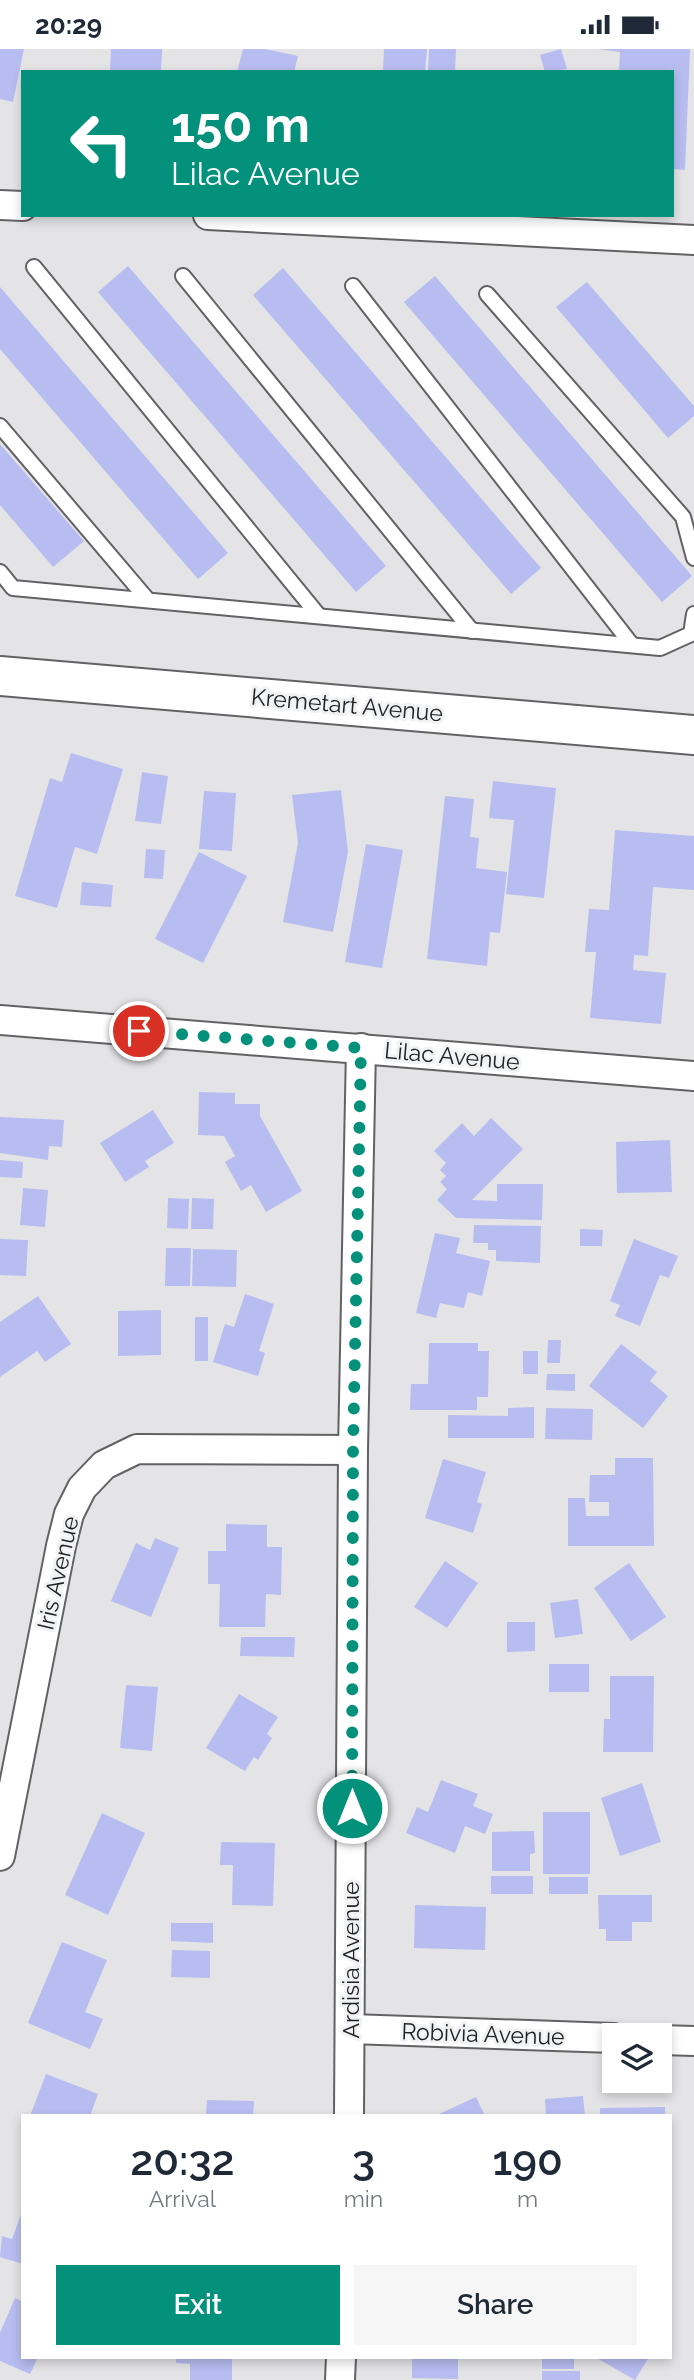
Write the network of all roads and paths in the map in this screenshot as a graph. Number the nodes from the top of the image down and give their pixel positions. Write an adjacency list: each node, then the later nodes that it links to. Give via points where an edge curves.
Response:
1 (0, 205): 2 (street)
2 (21, 206)
3 (247, 217): 4 (street)
4 (694, 240)
5 (34, 267): 14 (lane)
6 (183, 276): 15 (lane)
7 (353, 286): 16 (lane)
8 (487, 294): 10 (lane, via 683,517)
9 (0, 426): 12 (lane)
10 (694, 558)
11 (0, 572): 12 (lane, via 13,588)
12 (147, 599): 14 (lane)
13 (694, 614): 16 (lane, via 691,634 660,648)
14 (319, 616): 15 (lane)
15 (472, 631): 16 (lane)
16 (632, 645)
17 (0, 676): 18 (street, Kremetart Avenue)
18 (694, 735)
19 (0, 1020): 20 (street, Lilac Avenue)
20 (361, 1048): 21 (street, Lilac Avenue); 22 (street, Ardisia Avenue)
21 (694, 1076)
22 (353, 1450): 23 (street, Iris Avenue, via 137,1449 104,1465 82,1488 61,1546); 24 (street, Ardisia Avenue)
23 (0, 1856)
24 (351, 2029): 25 (street, Robivia Avenue); 28 (street, Ardisia Avenue)
25 (602, 2038)
26 (672, 2040): 27 (street)
27 (694, 2041)
28 (349, 2114)
29 (341, 2359): 30 (street)
30 (340, 2380)

